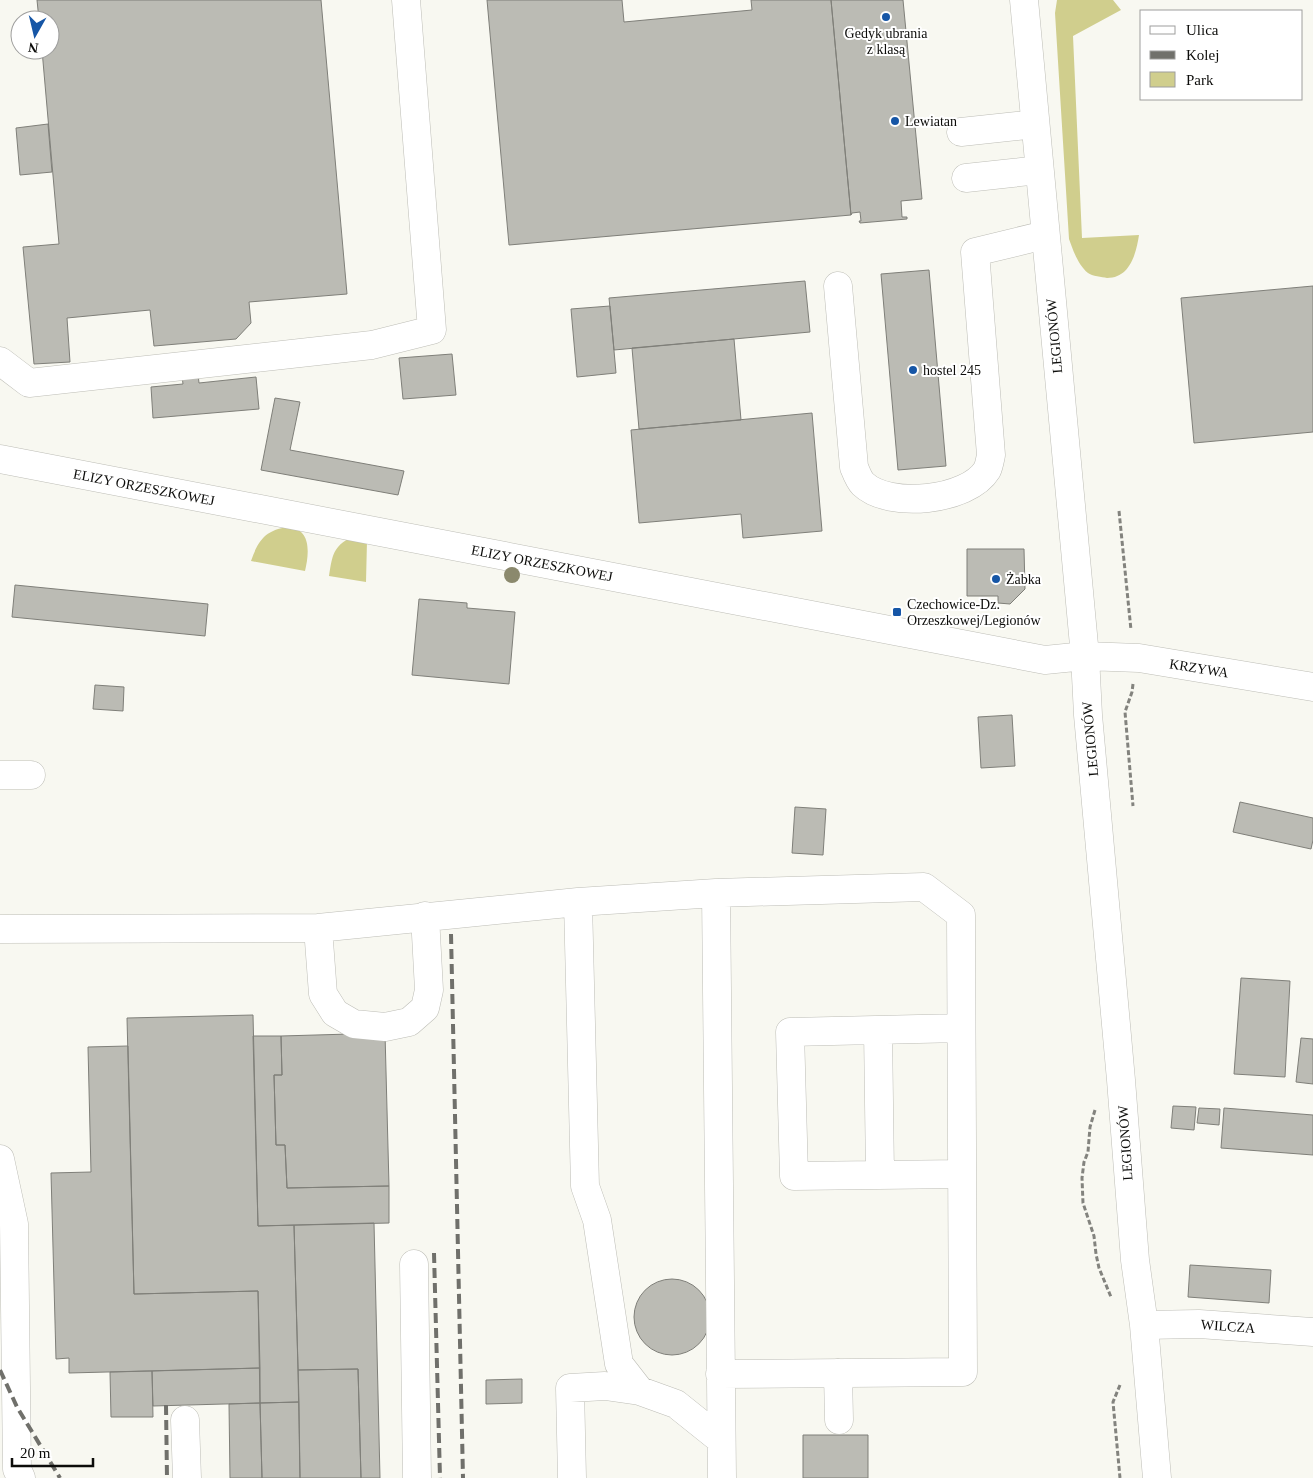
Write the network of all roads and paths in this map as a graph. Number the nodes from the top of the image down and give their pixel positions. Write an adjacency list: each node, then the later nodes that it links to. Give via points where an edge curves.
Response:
1 (406, 0): 9 (street, via 432,330 372,345 29,383)
2 (1024, 0): 3 (street, LEGIONÓW)
3 (1035, 124): 4 (street); 5 (street, LEGIONÓW)
4 (961, 132)
5 (1039, 170): 6 (street); 7 (street, LEGIONÓW)
6 (966, 178)
7 (1045, 236): 8 (street, via 975,252 991,455 988,469 977,481 939,496 896,498 862,484 854,467); 12 (street, LEGIONÓW)
8 (838, 286)
9 (0, 361)
10 (0, 459): 12 (street, ELIZY ORZESZKOWEJ, via 1045,660)
11 (1119, 511): 13 (path)
12 (1085, 656): 13 (street, KRZYWA); 29 (street, LEGIONÓW, via 1133,1240)
13 (1132, 658): 14 (street, KRZYWA); 17 (path, via 1132,692 1125,712)
14 (1313, 687)
15 (0, 775): 16 (street)
16 (31, 775)
17 (1133, 806)
18 (716, 893): 19 (street); 23 (street, via 924,887 961,915); 32 (street)
19 (578, 902): 20 (street); 33 (street, via 585,1186 597,1220 619,1364)
20 (425, 916): 21 (street); 21 (street, via 429,990 425,1008 409,1022 385,1027 354,1024 335,1012 323,994)
21 (318, 928): 22 (street)
22 (0, 929)
23 (961, 1028): 24 (street); 26 (street)
24 (878, 1030): 27 (street); 27 (street, via 790,1032 794,1176)
25 (0, 1159): 38 (street, via 14,1224 18,1469)
26 (962, 1174): 27 (street); 31 (street, via 963,1372)
27 (880, 1175)
28 (414, 1264): 40 (street)
29 (1144, 1325): 30 (street, WILCZA, via 1199,1324); 44 (street, LEGIONÓW)
30 (1313, 1332)
31 (838, 1373): 32 (street); 35 (street)
32 (720, 1374): 37 (street)
33 (640, 1391): 37 (street, via 676,1404); 41 (street, via 605,1386 570,1388)
34 (186, 1420): 39 (street)
35 (838, 1420)
36 (1117, 1433): 43 (path)
37 (721, 1440): 42 (street)
38 (21, 1478)
39 (187, 1478)
40 (417, 1478)
41 (572, 1478)
42 (722, 1478)
43 (1120, 1478)
44 (1157, 1478)

